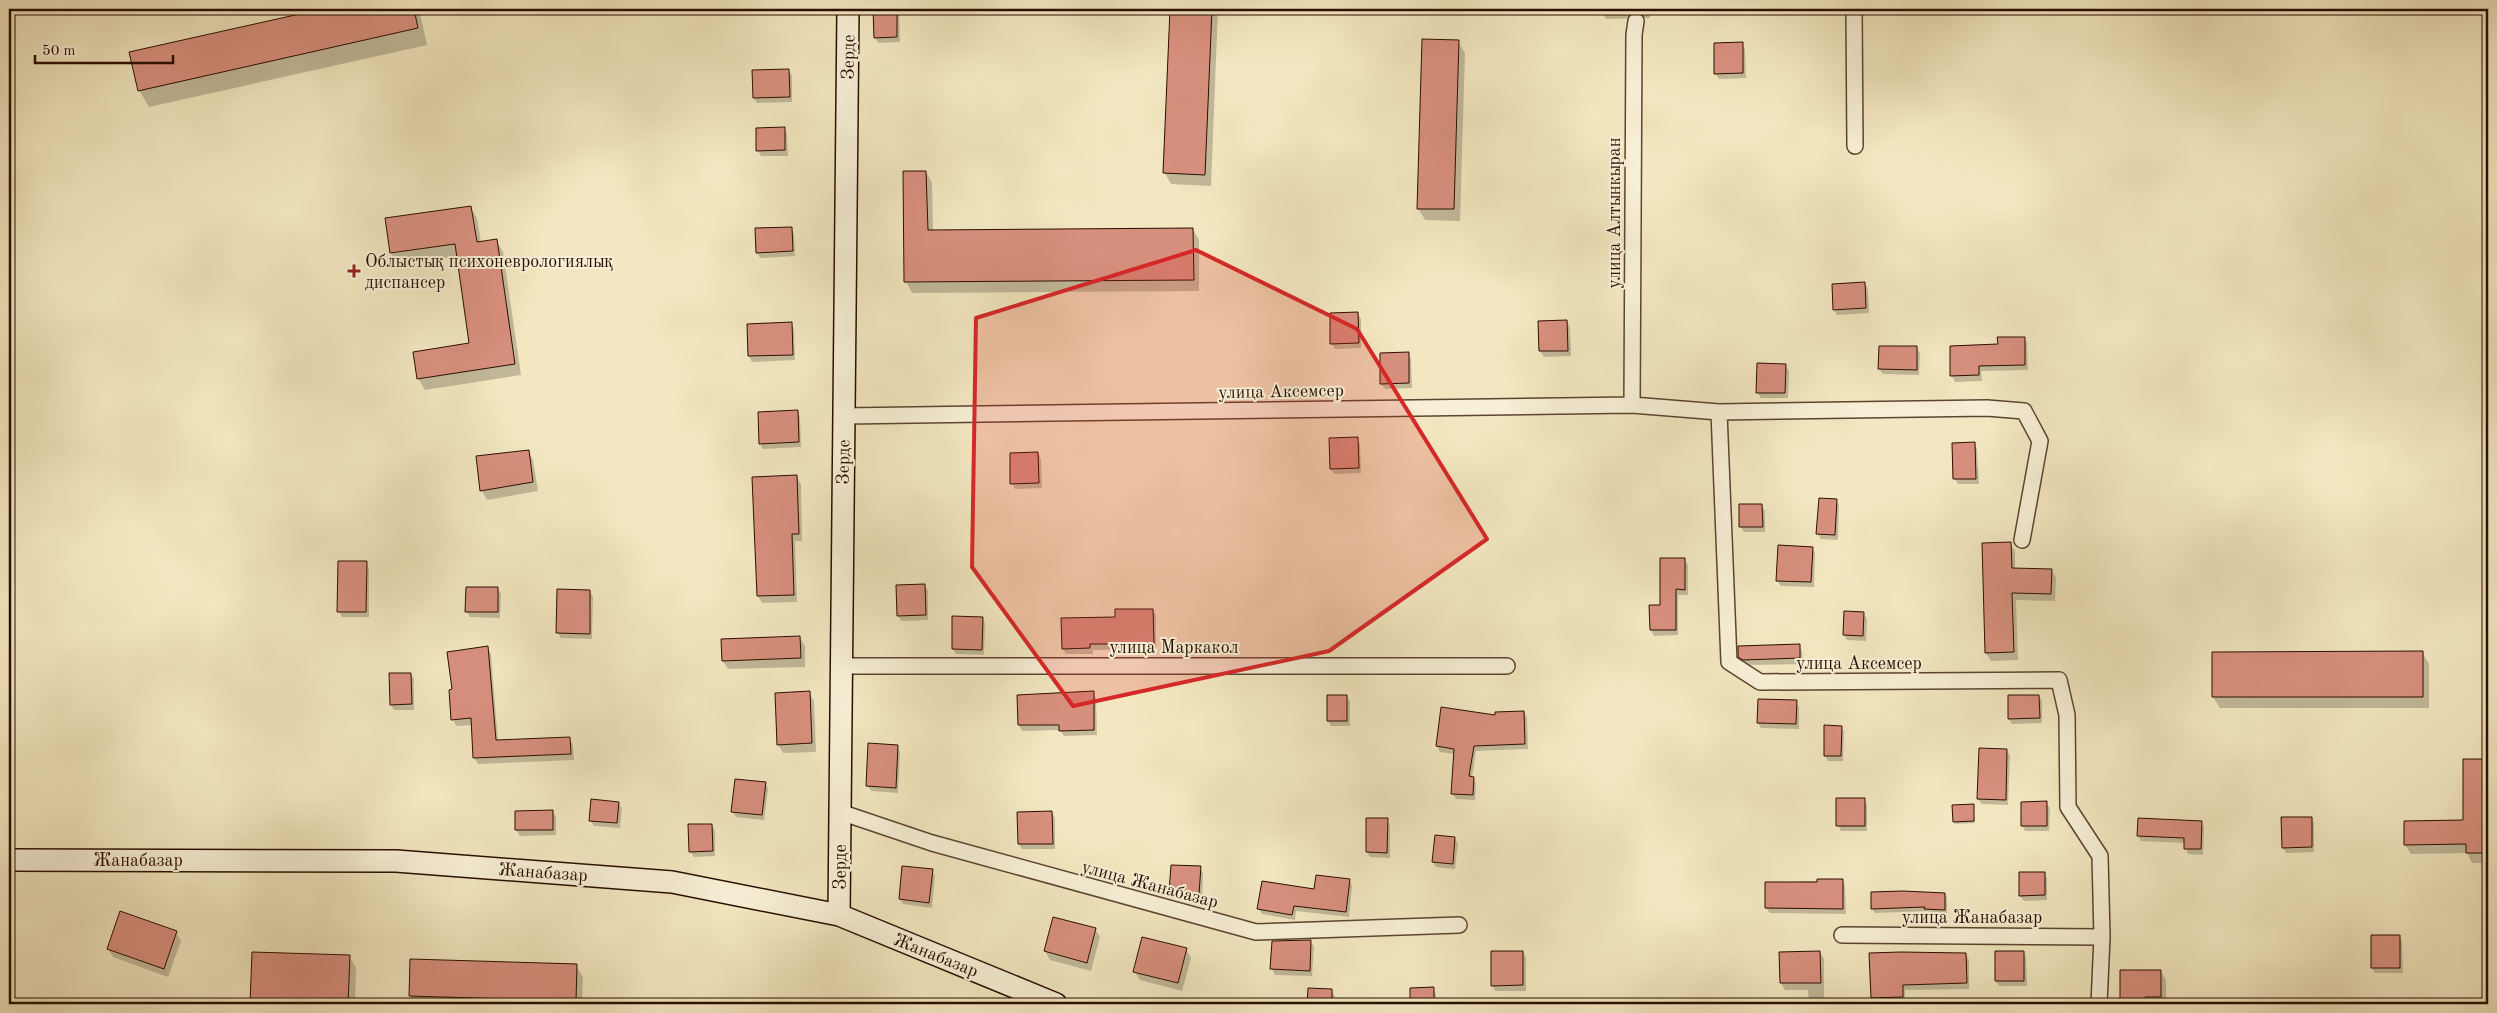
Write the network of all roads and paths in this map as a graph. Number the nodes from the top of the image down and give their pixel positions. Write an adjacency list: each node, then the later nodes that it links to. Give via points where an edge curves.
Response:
1 (848, 9): 7 (street, Зерде)
2 (1854, 9): 4 (street)
3 (1636, 21): 5 (street, улица Алтынкыран)
4 (1855, 146)
5 (1632, 406): 6 (street, улица Аксемсер); 7 (street, улица Аксемсер)
6 (1719, 412): 8 (street, улица Аксемсер, via 1987,408 2024,411 2040,441); 16 (street, улица Аксемсер, via 1729,662 1760,682 2059,680 2067,715 2068,807 2100,856)
7 (844, 416): 9 (street, Зерде)
8 (2022, 540)
9 (842, 666): 10 (street, улица Маркакол); 11 (street, Зерде)
10 (1506, 666)
11 (840, 812): 13 (street, Зерде); 14 (street, улица Жанабазар, via 932,843 1256,932)
12 (9, 860): 13 (street, Жанабазар, via 396,861 672,882)
13 (839, 915): 17 (street, Жанабазар)
14 (1459, 925)
15 (1842, 935): 16 (street, улица Жанабазар)
16 (2102, 937): 18 (street)
17 (1056, 1004)
18 (2099, 1004)

